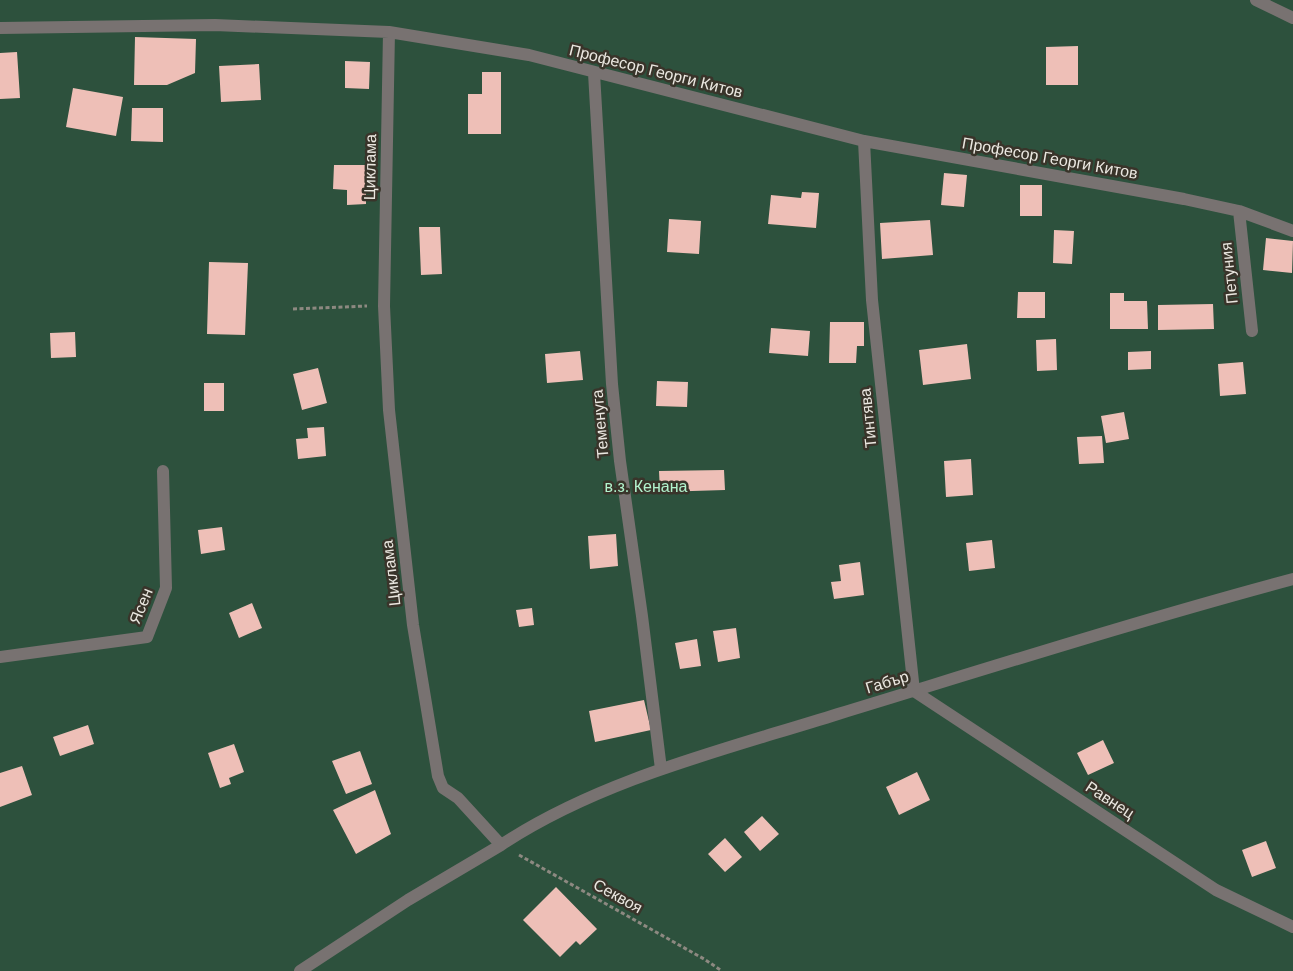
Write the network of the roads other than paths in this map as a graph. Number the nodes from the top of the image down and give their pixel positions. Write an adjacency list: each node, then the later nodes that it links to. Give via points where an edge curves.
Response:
1 (1256, 0): 2 (street)
2 (1293, 18)
3 (0, 28): 4 (street, Професор Георги Китов, via 215,25)
4 (389, 32): 5 (street, Професор Георги Китов, via 529,55); 15 (street, Циклама, via 384,306 389,410 414,625 438,776 443,788 458,798)
5 (594, 72): 6 (street, Професор Георги Китов); 14 (street, Теменуга, via 612,384)
6 (864, 141): 7 (street, Професор Георги Китов); 13 (street, Тинтява, via 872,300)
7 (1239, 211): 8 (street, Професор Георги Китов); 9 (street, Петуния)
8 (1293, 231)
9 (1252, 331)
10 (163, 471): 12 (street, Ясен, via 166,588 146,637)
11 (1293, 579): 13 (street, Габър)
12 (0, 657)
13 (914, 691): 14 (street, Габър); 16 (street, Равнец, via 1216,890)
14 (660, 769): 15 (street, Габър, via 526,828)
15 (502, 845): 17 (street, via 408,900)
16 (1293, 927)
17 (300, 971)

